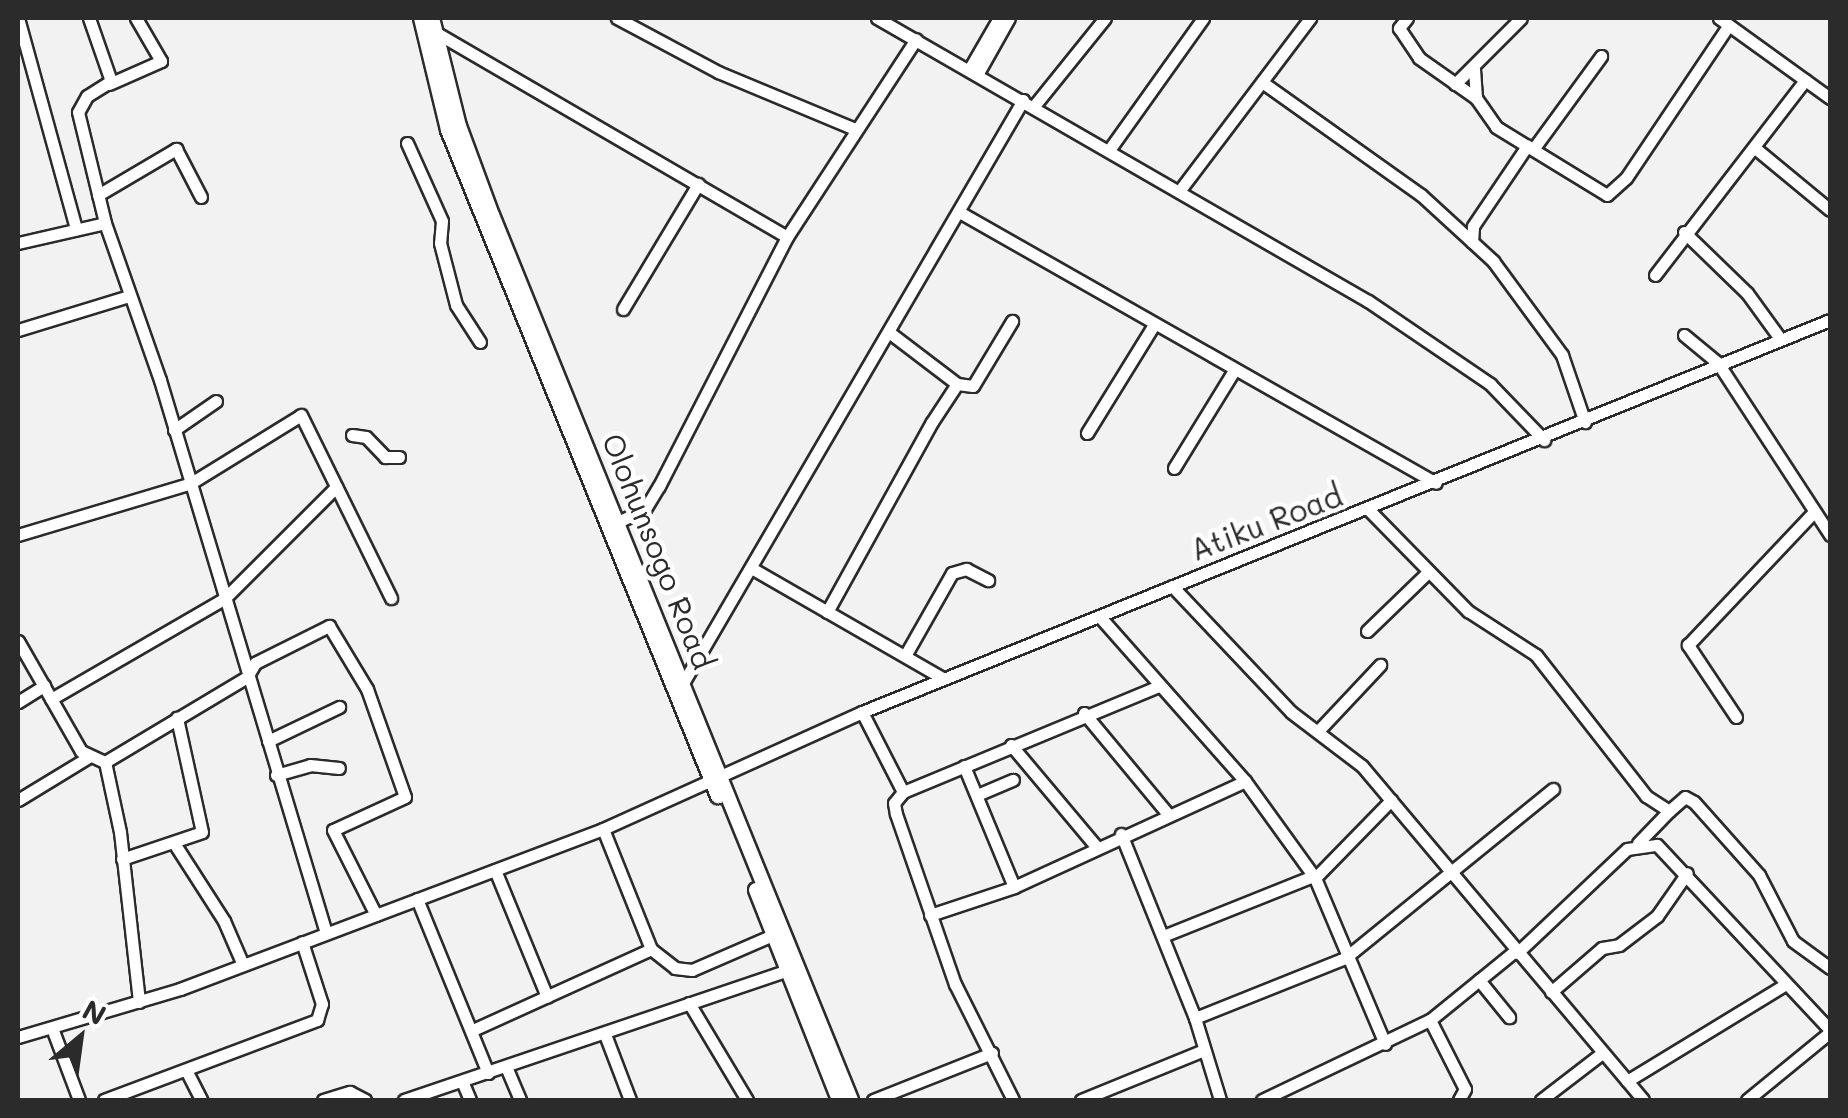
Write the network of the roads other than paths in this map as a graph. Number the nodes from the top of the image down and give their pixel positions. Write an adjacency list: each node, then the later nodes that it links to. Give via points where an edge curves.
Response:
1 (18, 18): 42 (street)
2 (88, 18): 22 (street)
3 (136, 18): 22 (street, via 162,61)
4 (421, 18): 38 (main road, Olohunsogo Road, via 448,130)
5 (617, 18): 27 (street, via 718,72)
6 (877, 18): 16 (street)
7 (999, 18): 19 (street)
8 (1010, 18): 19 (street)
9 (1105, 18): 26 (street)
10 (1203, 18): 31 (street)
11 (1310, 18): 21 (street)
12 (1407, 18): 23 (street, via 1399,28 1419,58)
13 (1521, 18): 18 (street)
14 (1724, 21): 20 (street); 29 (street, via 1614,193 1591,190)
15 (434, 25): 32 (street); 38 (main road, Olohunsogo Road)
16 (916, 39): 19 (street); 27 (street)
17 (1601, 56): 29 (street)
18 (1474, 69): 23 (street); 24 (street)
19 (974, 71): 26 (street)
20 (1805, 80): 25 (street); 30 (street)
21 (1262, 82): 33 (street); 41 (street, via 1420,195)
22 (109, 84): 34 (street, via 87,96 78,112)
23 (1455, 84): 24 (street)
24 (1476, 98): 29 (street, via 1496,127)
25 (1830, 98)
26 (1028, 103): 31 (street); 37 (street)
27 (855, 129): 44 (street)
28 (407, 143): 57 (street, via 442,221 440,242 456,304)
29 (1530, 147): 40 (street)
30 (1756, 148): 36 (street); 43 (street)
31 (1109, 150): 33 (street)
32 (698, 184): 44 (street); 49 (street)
33 (1180, 190): 66 (street, via 1445,352 1490,384)
34 (98, 195): 35 (street, via 176,149); 39 (street)
35 (201, 197)
36 (1830, 210)
37 (961, 213): 52 (street); 54 (street)
38 (488, 216): 74 (main road, Olohunsogo Road); 109 (main road, Olohunsogo Road)
39 (105, 223): 42 (street); 48 (street)
40 (1472, 226): 41 (street); 45 (street)
41 (1455, 228): 45 (street)
42 (76, 229): 46 (street)
43 (1684, 232): 47 (street); 56 (street, via 1747,292)
44 (788, 238): 74 (street, via 659,486 645,509)
45 (1472, 242): 62 (street, via 1543,324 1562,355)
46 (18, 243)
47 (1656, 275)
48 (129, 296): 53 (street); 63 (street)
49 (623, 309)
50 (1830, 320): 56 (street, Atiku Road)
51 (1012, 321): 60 (street, via 972,386)
52 (1152, 326): 59 (street); 64 (street)
53 (18, 330)
54 (890, 332): 60 (street); 77 (street)
55 (1684, 335): 58 (street)
56 (1780, 337): 58 (street, Atiku Road)
57 (480, 342)
58 (1718, 363): 62 (street, Atiku Road); 73 (street)
59 (1233, 372): 68 (street); 70 (street)
60 (957, 384): 83 (street)
61 (216, 401): 63 (street)
62 (1585, 422): 66 (street, Atiku Road)
63 (174, 430): 69 (street)
64 (1087, 433)
65 (352, 435): 67 (street, via 366,437 385,457)
66 (1544, 440): 70 (street, Atiku Road)
67 (399, 457)
68 (1174, 468)
69 (192, 482): 71 (street, via 302,415); 75 (street); 81 (street)
70 (1436, 483): 72 (street, Atiku Road)
71 (336, 487): 81 (street); 82 (street)
72 (1368, 509): 78 (street); 80 (street, Atiku Road)
73 (1812, 514): 76 (street); 99 (street, via 1688,645)
74 (618, 522): 91 (main road, Olohunsogo Road)
75 (18, 535)
76 (1830, 536)
77 (753, 569): 83 (street); 91 (street)
78 (1426, 574): 85 (street); 117 (street, via 1536,655 1635,784)
79 (988, 580): 87 (street, via 966,569 952,574)
80 (1172, 586): 84 (street, Atiku Road); 101 (street, via 1291,712)
81 (226, 598): 89 (street); 94 (street)
82 (391, 598)
83 (828, 612): 87 (street)
84 (1100, 617): 90 (street, Atiku Road); 93 (street)
85 (1367, 632)
86 (18, 641): 92 (street)
87 (906, 654): 90 (street)
88 (1380, 666): 101 (street)
89 (247, 677): 100 (street); 102 (street); 131 (street, via 255,664 326,624 362,679 406,797 333,830)
90 (944, 680): 97 (street, Atiku Road)
91 (682, 683): 109 (main road, Olohunsogo Road)
92 (44, 686): 94 (street); 95 (street)
93 (1157, 688): 98 (street); 111 (street)
94 (52, 700): 104 (street)
95 (18, 702)
96 (339, 707): 102 (street)
97 (862, 712): 109 (street, Atiku Road); 113 (street)
98 (1084, 713): 103 (street); 118 (street)
99 (1736, 717)
100 (177, 718): 105 (street); 121 (street, via 202,829)
101 (1318, 730): 116 (street, via 1348,751)
102 (268, 741): 108 (street)
103 (1010, 746): 106 (street); 123 (street)
104 (87, 758): 105 (street); 115 (street)
105 (104, 762): 124 (street)
106 (964, 766): 113 (street); 114 (street)
107 (339, 768): 108 (street, via 310,765)
108 (276, 775): 133 (street)
109 (715, 775): 119 (street, Atiku Road); 134 (main road, Olohunsogo Road); 176 (main road, Olohunsogo Road)
110 (1013, 780): 114 (street)
111 (1245, 781): 118 (street); 128 (street)
112 (1553, 789): 126 (street)
113 (903, 792): 132 (street, via 894,803 896,814)
114 (977, 795): 129 (street)
115 (18, 800)
116 (1390, 800): 126 (street); 128 (street)
117 (1669, 811): 122 (street); 141 (street, via 1690,797 1759,874 1792,941)
118 (1168, 814): 120 (street)
119 (604, 829): 125 (street, Atiku Road); 137 (street)
120 (1121, 834): 123 (street); 135 (street)
121 (174, 843): 124 (street); 140 (street, via 224,921)
122 (1638, 843): 127 (street, via 1666,850); 138 (street)
123 (1096, 845): 129 (street)
124 (122, 859): 147 (street)
125 (495, 870): 130 (street, Atiku Road); 146 (street)
126 (1451, 872): 138 (street); 139 (street)
127 (1687, 873): 144 (street); 145 (street, via 1656,916 1619,945 1602,948)
128 (1314, 877): 135 (street); 139 (street)
129 (1014, 887): 132 (street)
130 (417, 899): 131 (street, Atiku Road); 153 (street)
131 (376, 914): 133 (street, Atiku Road)
132 (930, 916): 159 (street, via 955,984)
133 (326, 933): 136 (street, Atiku Road)
134 (773, 934): 137 (street, via 692,970 676,968); 142 (main road, Olohunsogo Road)
135 (1163, 936): 150 (street)
136 (302, 942): 140 (street, Atiku Road); 162 (street, via 322,1004 318,1020)
137 (651, 949): 146 (street)
138 (1516, 952): 143 (street); 145 (street)
139 (1345, 958): 150 (street); 157 (street)
140 (242, 965): 147 (street, Atiku Road)
141 (1830, 968)
142 (787, 970): 148 (street); 176 (main road, Olohunsogo Road)
143 (1479, 980): 149 (street); 151 (street)
144 (1786, 984): 154 (street); 165 (street)
145 (1551, 992): 160 (street)
146 (547, 996): 153 (street)
147 (139, 1002): 152 (street, Atiku Road)
148 (690, 1003): 155 (street); 175 (street)
149 (1510, 1017)
150 (1195, 1018): 158 (street)
151 (1430, 1020): 157 (street); 182 (street, via 1465,1089)
152 (52, 1028): 156 (street, Atiku Road); 166 (street)
153 (474, 1029): 163 (street)
154 (1830, 1031): 185 (street)
155 (606, 1036): 161 (street); 174 (street)
156 (18, 1037)
157 (1385, 1044): 181 (street)
158 (1204, 1050): 179 (street); 180 (street)
159 (992, 1052): 177 (street); 178 (street)
160 (1602, 1053): 165 (street); 183 (street)
161 (507, 1069): 163 (street); 173 (street)
162 (186, 1070): 167 (street); 168 (street)
163 (488, 1074): 164 (street)
164 (462, 1081): 171 (street); 172 (street)
165 (1628, 1082): 184 (street)
166 (75, 1099)
167 (104, 1100)
168 (201, 1100)
169 (323, 1100): 170 (street, via 350,1092)
170 (365, 1100)
171 (404, 1100)
172 (470, 1100)
173 (520, 1100)
174 (630, 1100)
175 (747, 1100)
176 (841, 1100)
177 (873, 1100)
178 (1013, 1100)
179 (1081, 1100)
180 (1220, 1100)
181 (1262, 1100)
182 (1459, 1100)
183 (1543, 1100)
184 (1643, 1100)
185 (1747, 1100)

